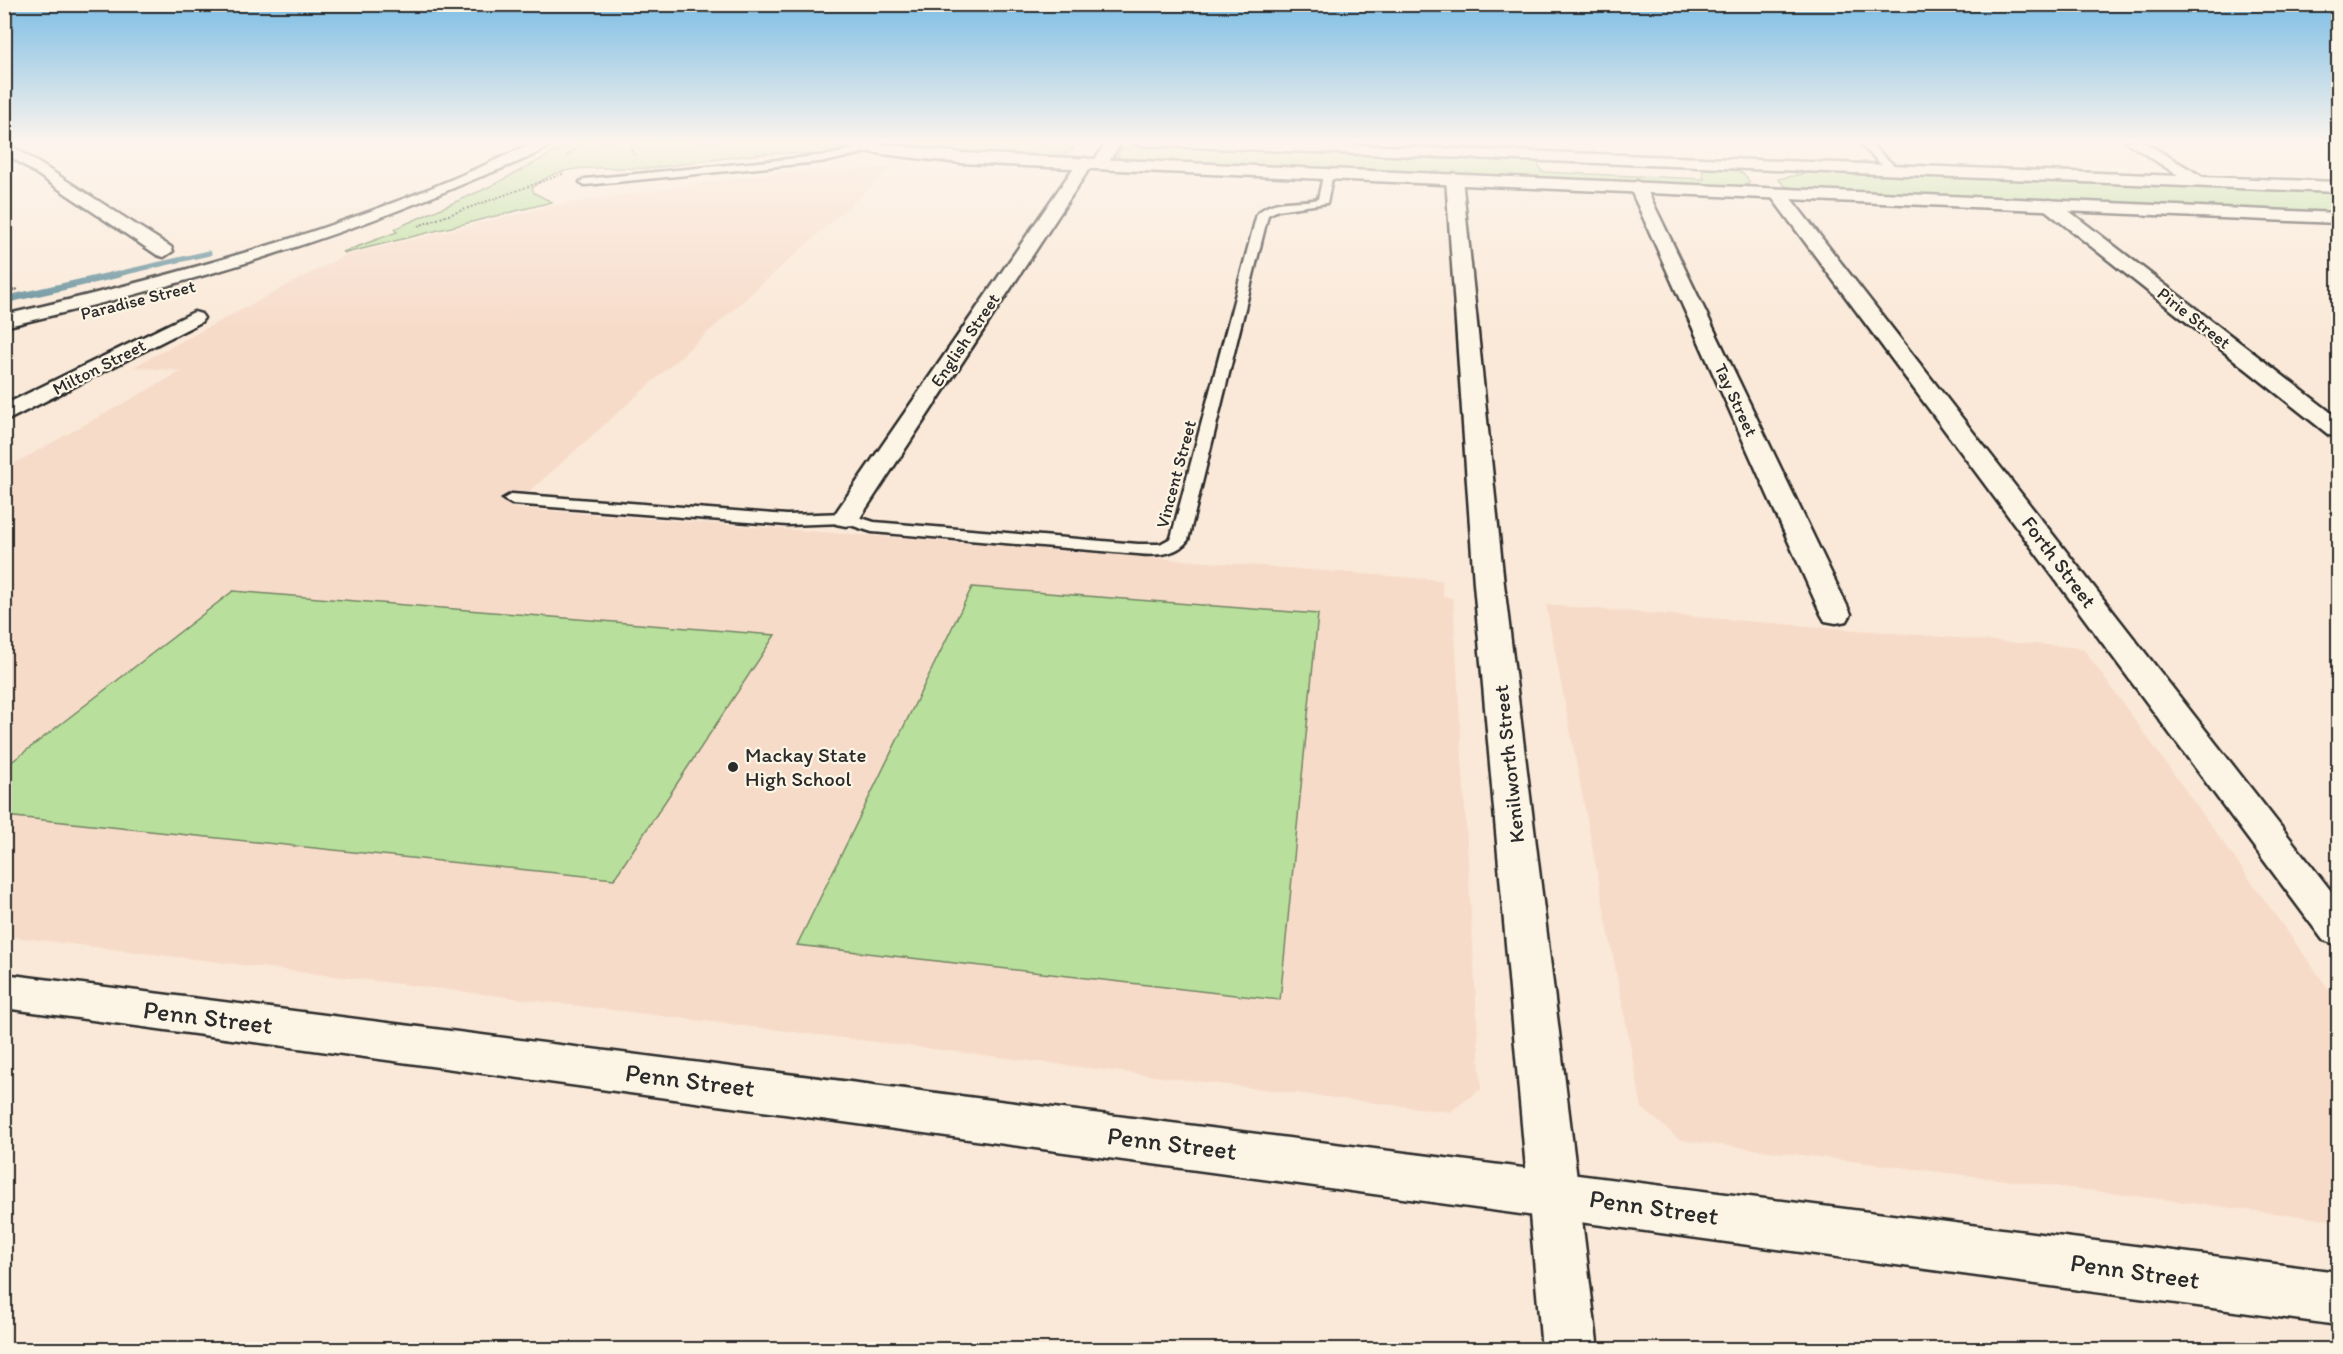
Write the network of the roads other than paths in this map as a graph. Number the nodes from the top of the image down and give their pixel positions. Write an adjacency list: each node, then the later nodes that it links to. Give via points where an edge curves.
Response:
1 (93, 204): 12 (street)
2 (404, 204): 14 (street, Paradise Street, via 248,258)
3 (438, 204): 15 (street, Paradise Street, via 271,264 155,297)
4 (1056, 204): 19 (street, English Street)
5 (1312, 204): 19 (lane, Vincent Street, via 1273,208 1263,214 1179,540 1171,547 1138,549 872,527)
6 (1456, 204): 23 (street, Kenilworth Street, via 1489,585)
7 (1645, 204): 20 (street, Tay Street)
8 (1786, 204): 21 (street, Forth Street)
9 (2030, 204): 10 (street)
10 (2050, 205): 11 (street); 17 (street, Pirie Street)
11 (2337, 218)
12 (164, 251)
13 (194, 318): 16 (street, Milton Street)
14 (4, 321)
15 (4, 332)
16 (4, 415)
17 (2338, 430)
18 (512, 499): 19 (lane, via 787,520)
19 (846, 518)
20 (1836, 614)
21 (2338, 929)
22 (4, 991): 23 (street, Penn Street)
23 (1555, 1193): 24 (street, Penn Street); 25 (street, Kenilworth Street)
24 (2338, 1299)
25 (1570, 1350)

